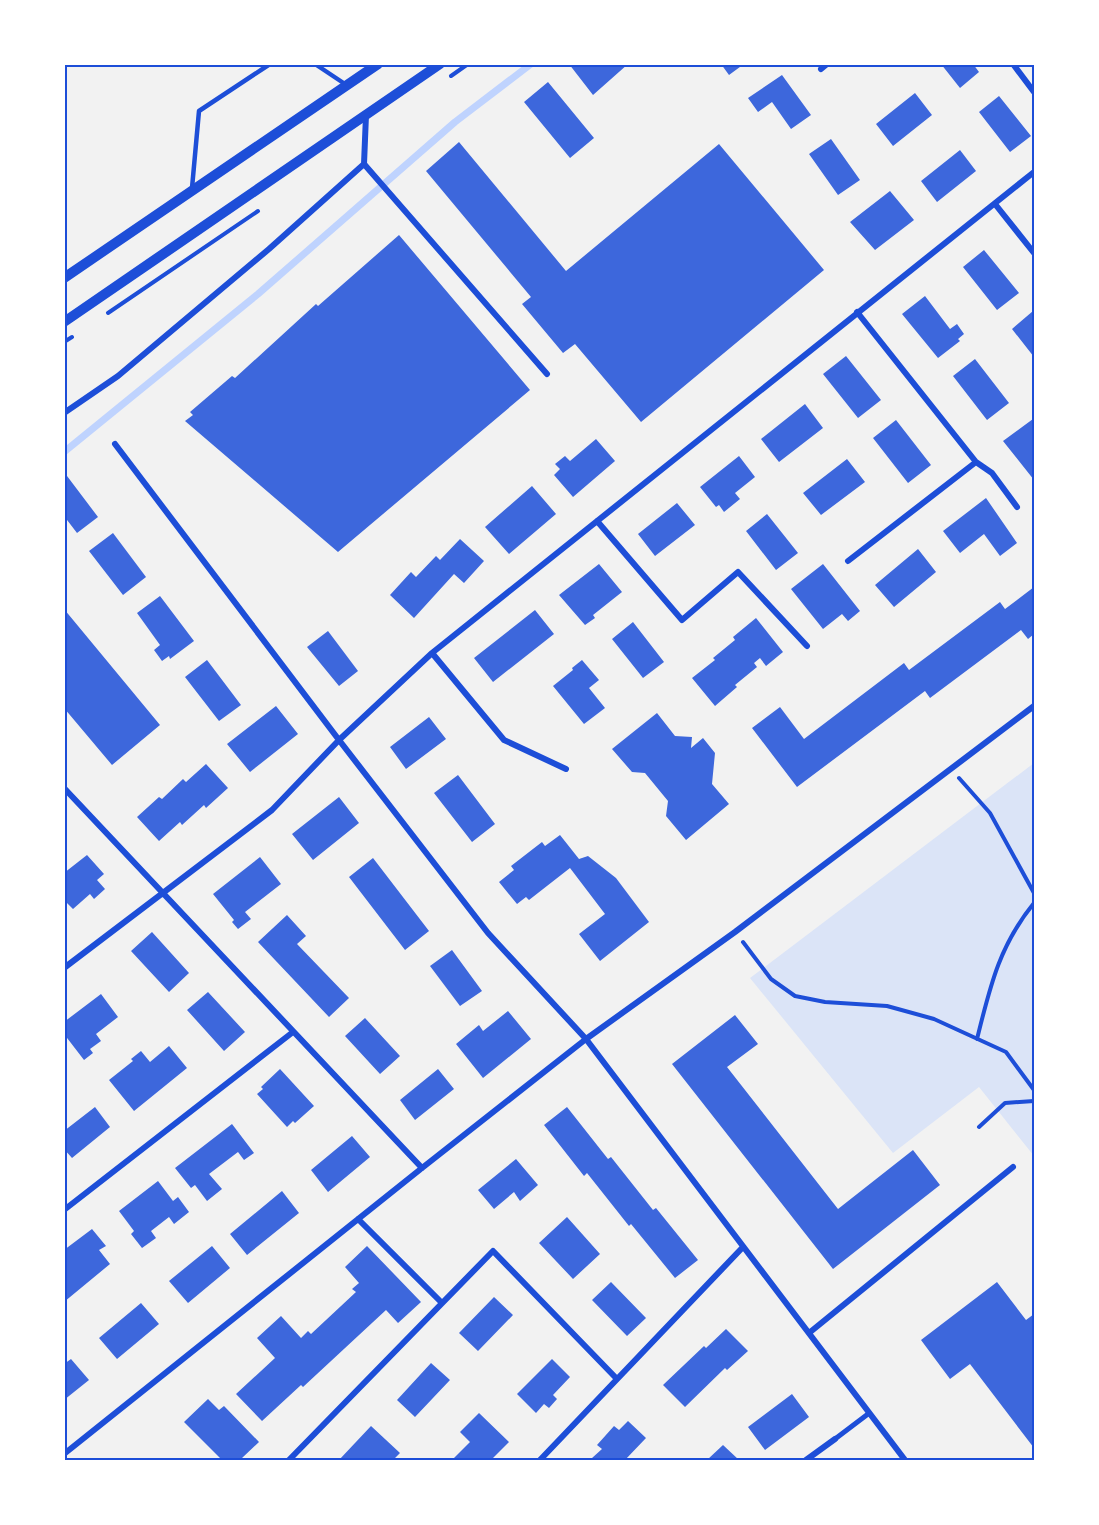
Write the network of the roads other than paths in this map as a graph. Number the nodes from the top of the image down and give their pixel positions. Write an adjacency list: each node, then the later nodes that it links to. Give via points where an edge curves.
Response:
1 (270, 64): 13 (lane, via 199,111)
2 (315, 64): 8 (lane)
3 (378, 64): 8 (street)
4 (440, 64): 10 (street)
5 (827, 64): 7 (street)
6 (1013, 64): 9 (street)
7 (820, 69)
8 (348, 85): 13 (street)
9 (1035, 92)
10 (366, 115): 11 (street); 18 (street)
11 (364, 164): 19 (street); 20 (street, via 118,376)
12 (1035, 172): 14 (street)
13 (192, 191): 16 (street)
14 (995, 204): 15 (street); 17 (street)
15 (1035, 253)
16 (64, 278)
17 (857, 312): 22 (street); 24 (street)
18 (64, 322)
19 (547, 374)
20 (64, 413)
21 (115, 444): 29 (street)
22 (976, 462): 23 (street, via 992,473); 25 (street)
23 (1017, 507)
24 (597, 521): 26 (street, via 682,620 738,572); 27 (street)
25 (848, 561)
26 (807, 646)
27 (432, 653): 29 (street); 30 (street, via 504,740)
28 (1035, 706): 35 (street)
29 (339, 740): 32 (street, via 272,810); 35 (street, via 488,933)
30 (566, 769)
31 (64, 788): 32 (street)
32 (163, 891): 33 (street); 34 (street)
33 (64, 968)
34 (293, 1032): 37 (street); 38 (street)
35 (586, 1039): 37 (street); 40 (street)
36 (1013, 1167): 42 (street)
37 (422, 1168): 39 (street)
38 (64, 1210)
39 (358, 1219): 41 (street); 46 (street)
40 (743, 1247): 42 (street); 43 (street)
41 (441, 1302): 43 (street, via 493,1251); 47 (street)
42 (809, 1333): 44 (street)
43 (617, 1379): 48 (street)
44 (868, 1414): 45 (street); 50 (street)
45 (835, 1439): 49 (street)
46 (64, 1454)
47 (290, 1461)
48 (540, 1461)
49 (806, 1461)
50 (905, 1461)

